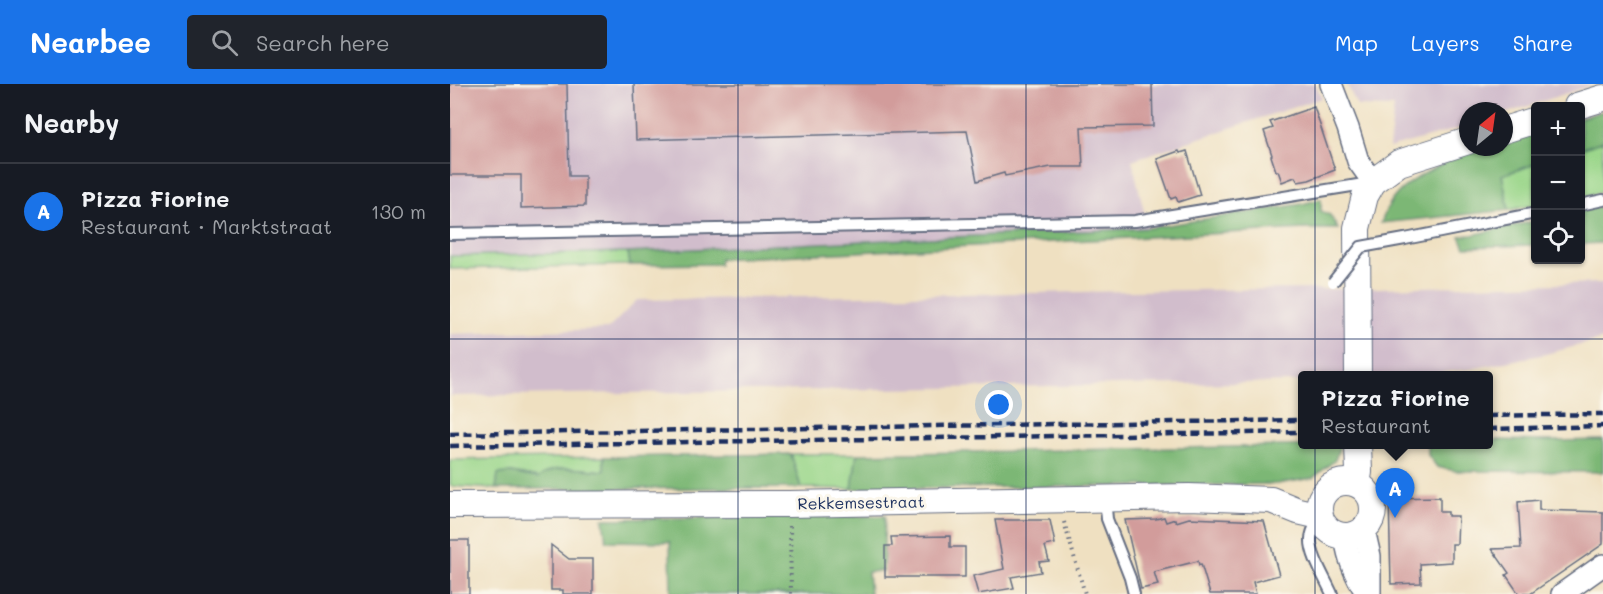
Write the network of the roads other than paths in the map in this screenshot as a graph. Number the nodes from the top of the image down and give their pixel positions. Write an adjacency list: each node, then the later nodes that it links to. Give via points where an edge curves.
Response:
1 (1331, 84): 7 (street, via 1358,161)
2 (1603, 98): 3 (street)
3 (1585, 104)
4 (1531, 122): 5 (street)
5 (1513, 127)
6 (1459, 144): 7 (street, via 1399,164)
7 (1373, 182): 11 (lane, via 1135,221); 13 (street, via 1357,228)
8 (1603, 200): 9 (lane)
9 (1585, 203)
10 (1531, 214): 12 (lane, bridge, via 1361,247)
11 (450, 234)
12 (1333, 282)
13 (1358, 371)
14 (1358, 449): 15 (street)
15 (1357, 484): 18 (street, via 1333,485); 19 (street, via 1366,490 1374,511 1371,522)
16 (1105, 498): 17 (street, Rekkemsestraat); 18 (street, Rekkemsestraat, via 1271,500 1301,493); 21 (lane, via 1107,519)
17 (450, 505)
18 (1321, 506): 19 (street, via 1323,524 1329,530 1337,535); 22 (lane, via 1311,540)
19 (1355, 533): 23 (street, via 1370,556)
20 (1603, 565): 24 (street)
21 (1134, 594)
22 (1332, 594)
23 (1369, 594)
24 (1562, 594)

